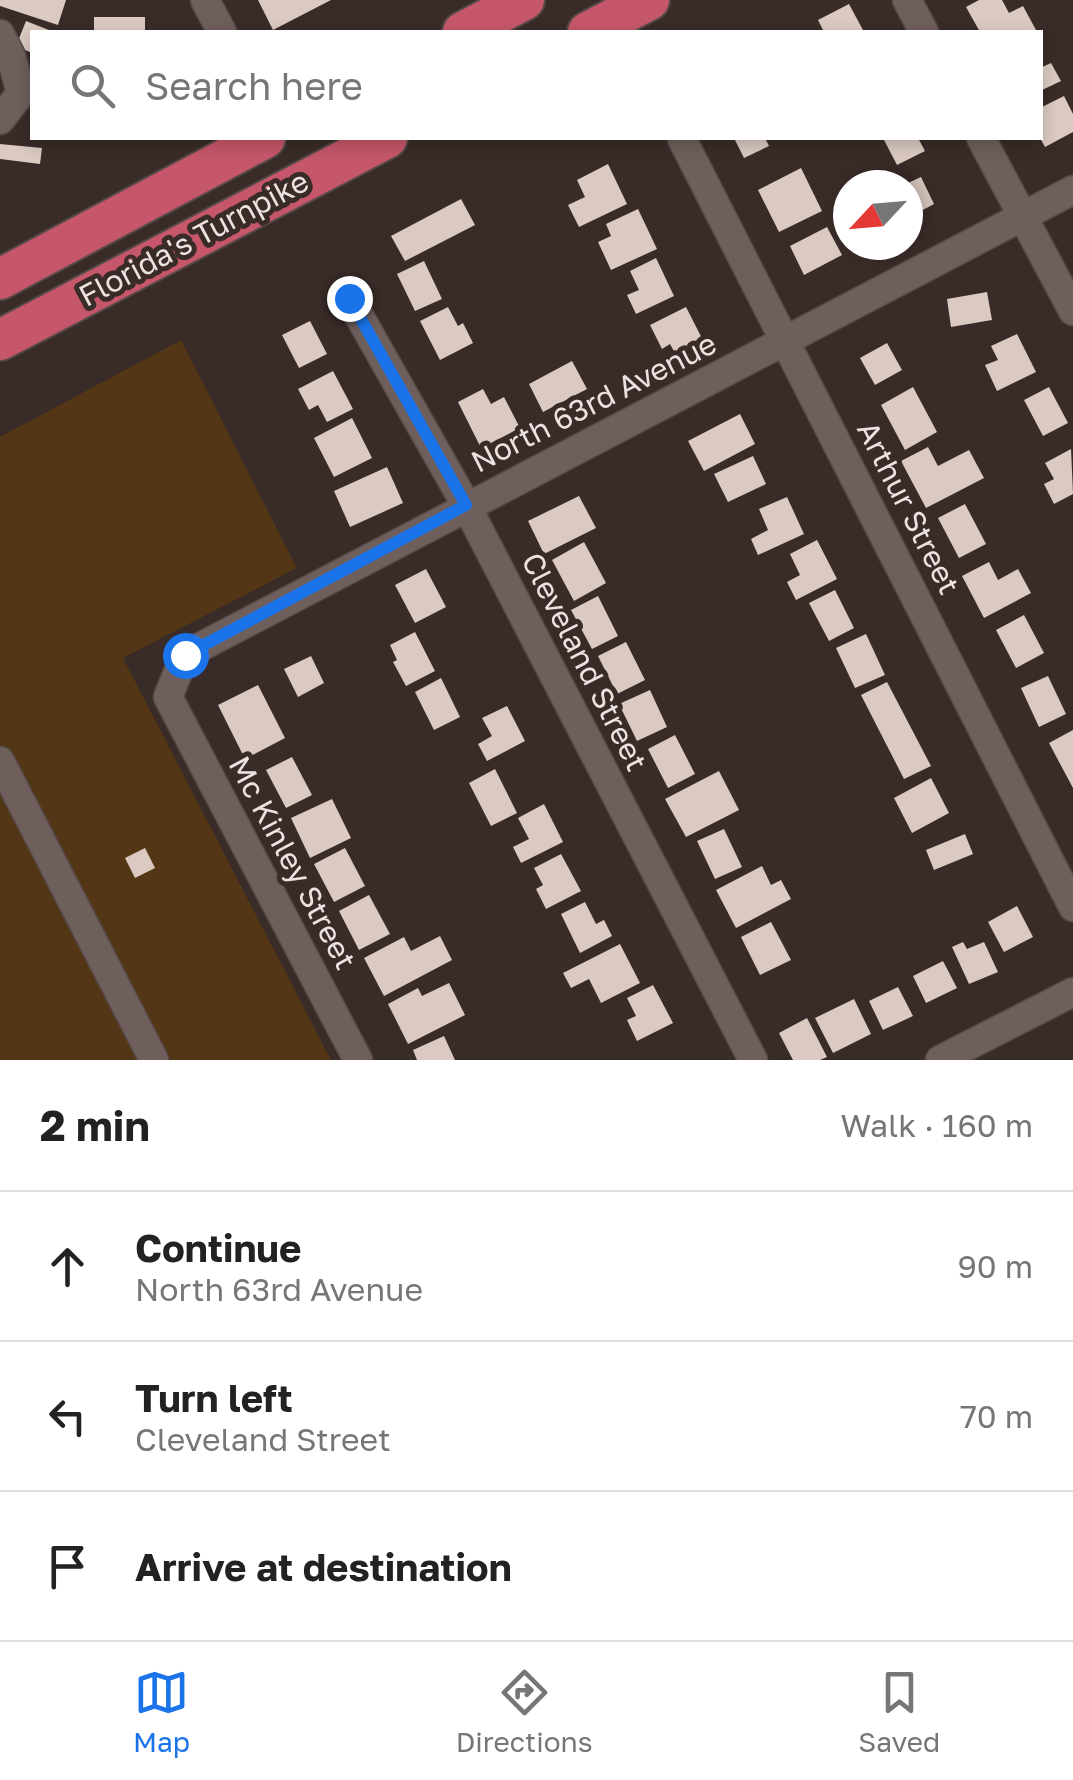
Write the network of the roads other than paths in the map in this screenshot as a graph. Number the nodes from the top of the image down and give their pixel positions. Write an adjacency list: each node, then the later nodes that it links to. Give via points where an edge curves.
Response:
1 (205, 0): 5 (street)
2 (524, 0): 6 (highway)
3 (649, 0): 7 (highway)
4 (907, 0): 8 (street)
5 (221, 30)
6 (467, 30)
7 (592, 30)
8 (923, 30)
9 (0, 34): 10 (street, via 21,93)
10 (0, 120)
11 (261, 140): 17 (highway, Florida's Turnpike)
12 (383, 140): 20 (highway, Florida's Turnpike)
13 (683, 140): 21 (street, Arthur Street)
14 (983, 140): 16 (street)
15 (1073, 190): 16 (street, North 63rd Avenue)
16 (1024, 216): 19 (street); 21 (street, North 63rd Avenue)
17 (0, 279)
18 (349, 298): 22 (street, Cleveland Street)
19 (1073, 310)
20 (0, 340)
21 (786, 340): 22 (street, North 63rd Avenue); 25 (street, Arthur Street)
22 (466, 505): 23 (street, North 63rd Avenue, via 185,655); 29 (street, Cleveland Street)
23 (168, 697): 28 (street, Mc Kinley Street)
24 (0, 761): 27 (street)
25 (1073, 907)
26 (1073, 992): 30 (street)
27 (154, 1060)
28 (358, 1060)
29 (753, 1060)
30 (940, 1060)

